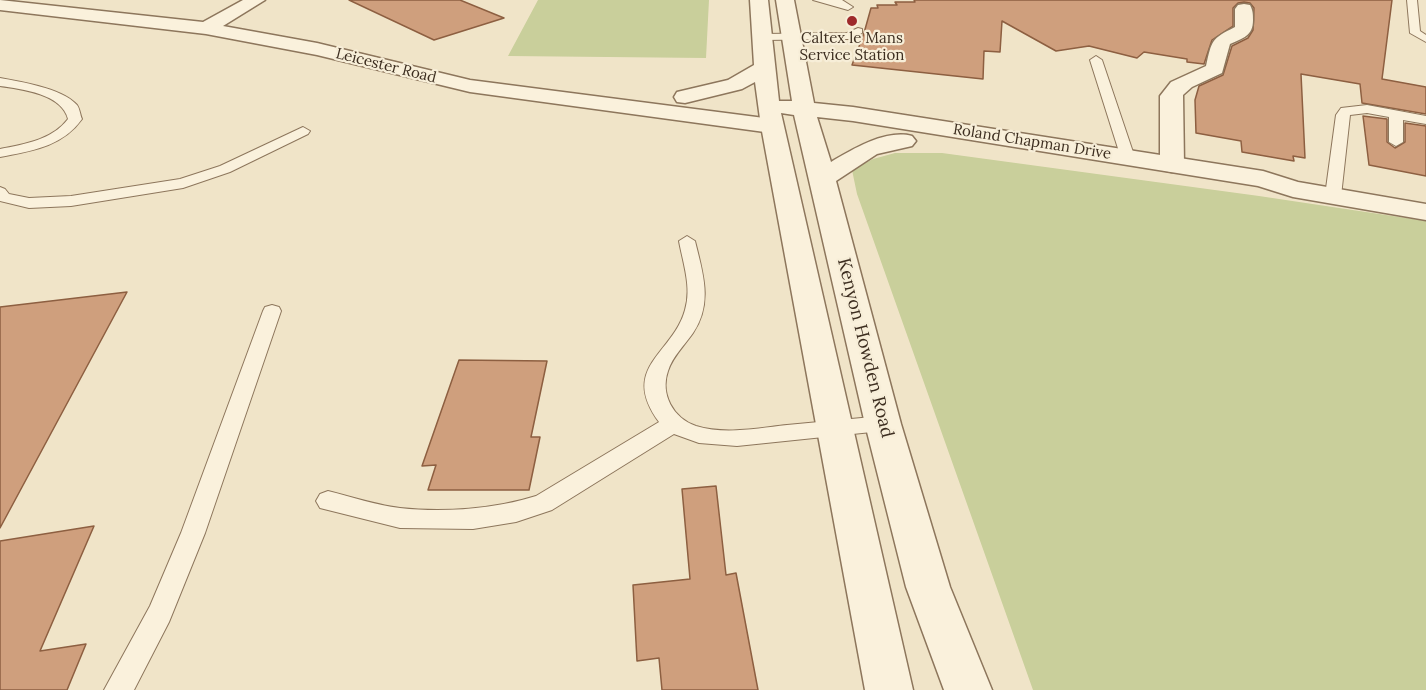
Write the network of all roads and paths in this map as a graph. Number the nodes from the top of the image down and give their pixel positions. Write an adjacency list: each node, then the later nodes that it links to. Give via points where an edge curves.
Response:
1 (52, 0): 10 (street, Leicester Road)
2 (256, 0): 10 (street)
3 (759, 0): 12 (street)
4 (785, 0): 13 (street, Kenyon Howden Road)
5 (818, 0): 8 (lane, via 838,2)
6 (1412, 0): 14 (lane, via 1415,33)
7 (0, 5): 10 (street, Leicester Road)
8 (848, 8)
9 (1244, 9): 28 (street, via 1244,30 1221,41 1215,69 1173,91)
10 (215, 24): 18 (street, Leicester Road, via 301,32 477,74); 20 (street, Leicester Road, via 470,86)
11 (858, 31): 13 (lane, via 849,36)
12 (762, 37): 13 (lane); 16 (street)
13 (791, 37): 21 (street, Kenyon Howden Road)
14 (1426, 39)
15 (1096, 60): 27 (lane)
16 (765, 68): 18 (street, via 735,85); 20 (street)
17 (0, 82): 26 (lane, via 42,91 62,100 72,108 75,119 68,131 51,140)
18 (685, 97): 20 (street, Leicester Road)
19 (1396, 115): 22 (lane); 25 (lane); 32 (lane, via 1346,111)
20 (771, 116): 21 (street, Roland Chapman Drive); 38 (street)
21 (806, 119): 24 (street, Roland Chapman Drive); 27 (street, Roland Chapman Drive, via 854,114); 29 (street, Kenyon Howden Road)
22 (1426, 120)
23 (303, 131): 31 (lane, via 225,169 183,183 71,201 29,203 4,197)
24 (904, 141): 29 (street, via 868,149); 30 (street, Roland Chapman Drive, via 1268,190)
25 (1396, 142)
26 (0, 155)
27 (1128, 158): 28 (street, Roland Chapman Drive)
28 (1172, 165): 30 (street, Roland Chapman Drive, via 1263,179)
29 (823, 178): 37 (street, Kenyon Howden Road)
30 (1293, 189): 32 (street, Roland Chapman Drive)
31 (0, 192)
32 (1333, 196): 33 (street, Roland Chapman Drive)
33 (1426, 212)
34 (687, 241): 36 (lane, via 697,296 694,312 660,363 655,381 656,397)
35 (272, 311): 40 (lane, via 189,543 160,613)
36 (673, 424): 38 (lane, via 689,432 732,438); 39 (lane, via 544,503 516,512 473,519 410,518)
37 (883, 424): 38 (lane); 42 (street, Kenyon Howden Road, via 928,587)
38 (834, 429): 41 (street)
39 (328, 501)
40 (118, 690)
41 (889, 690)
42 (968, 690)

